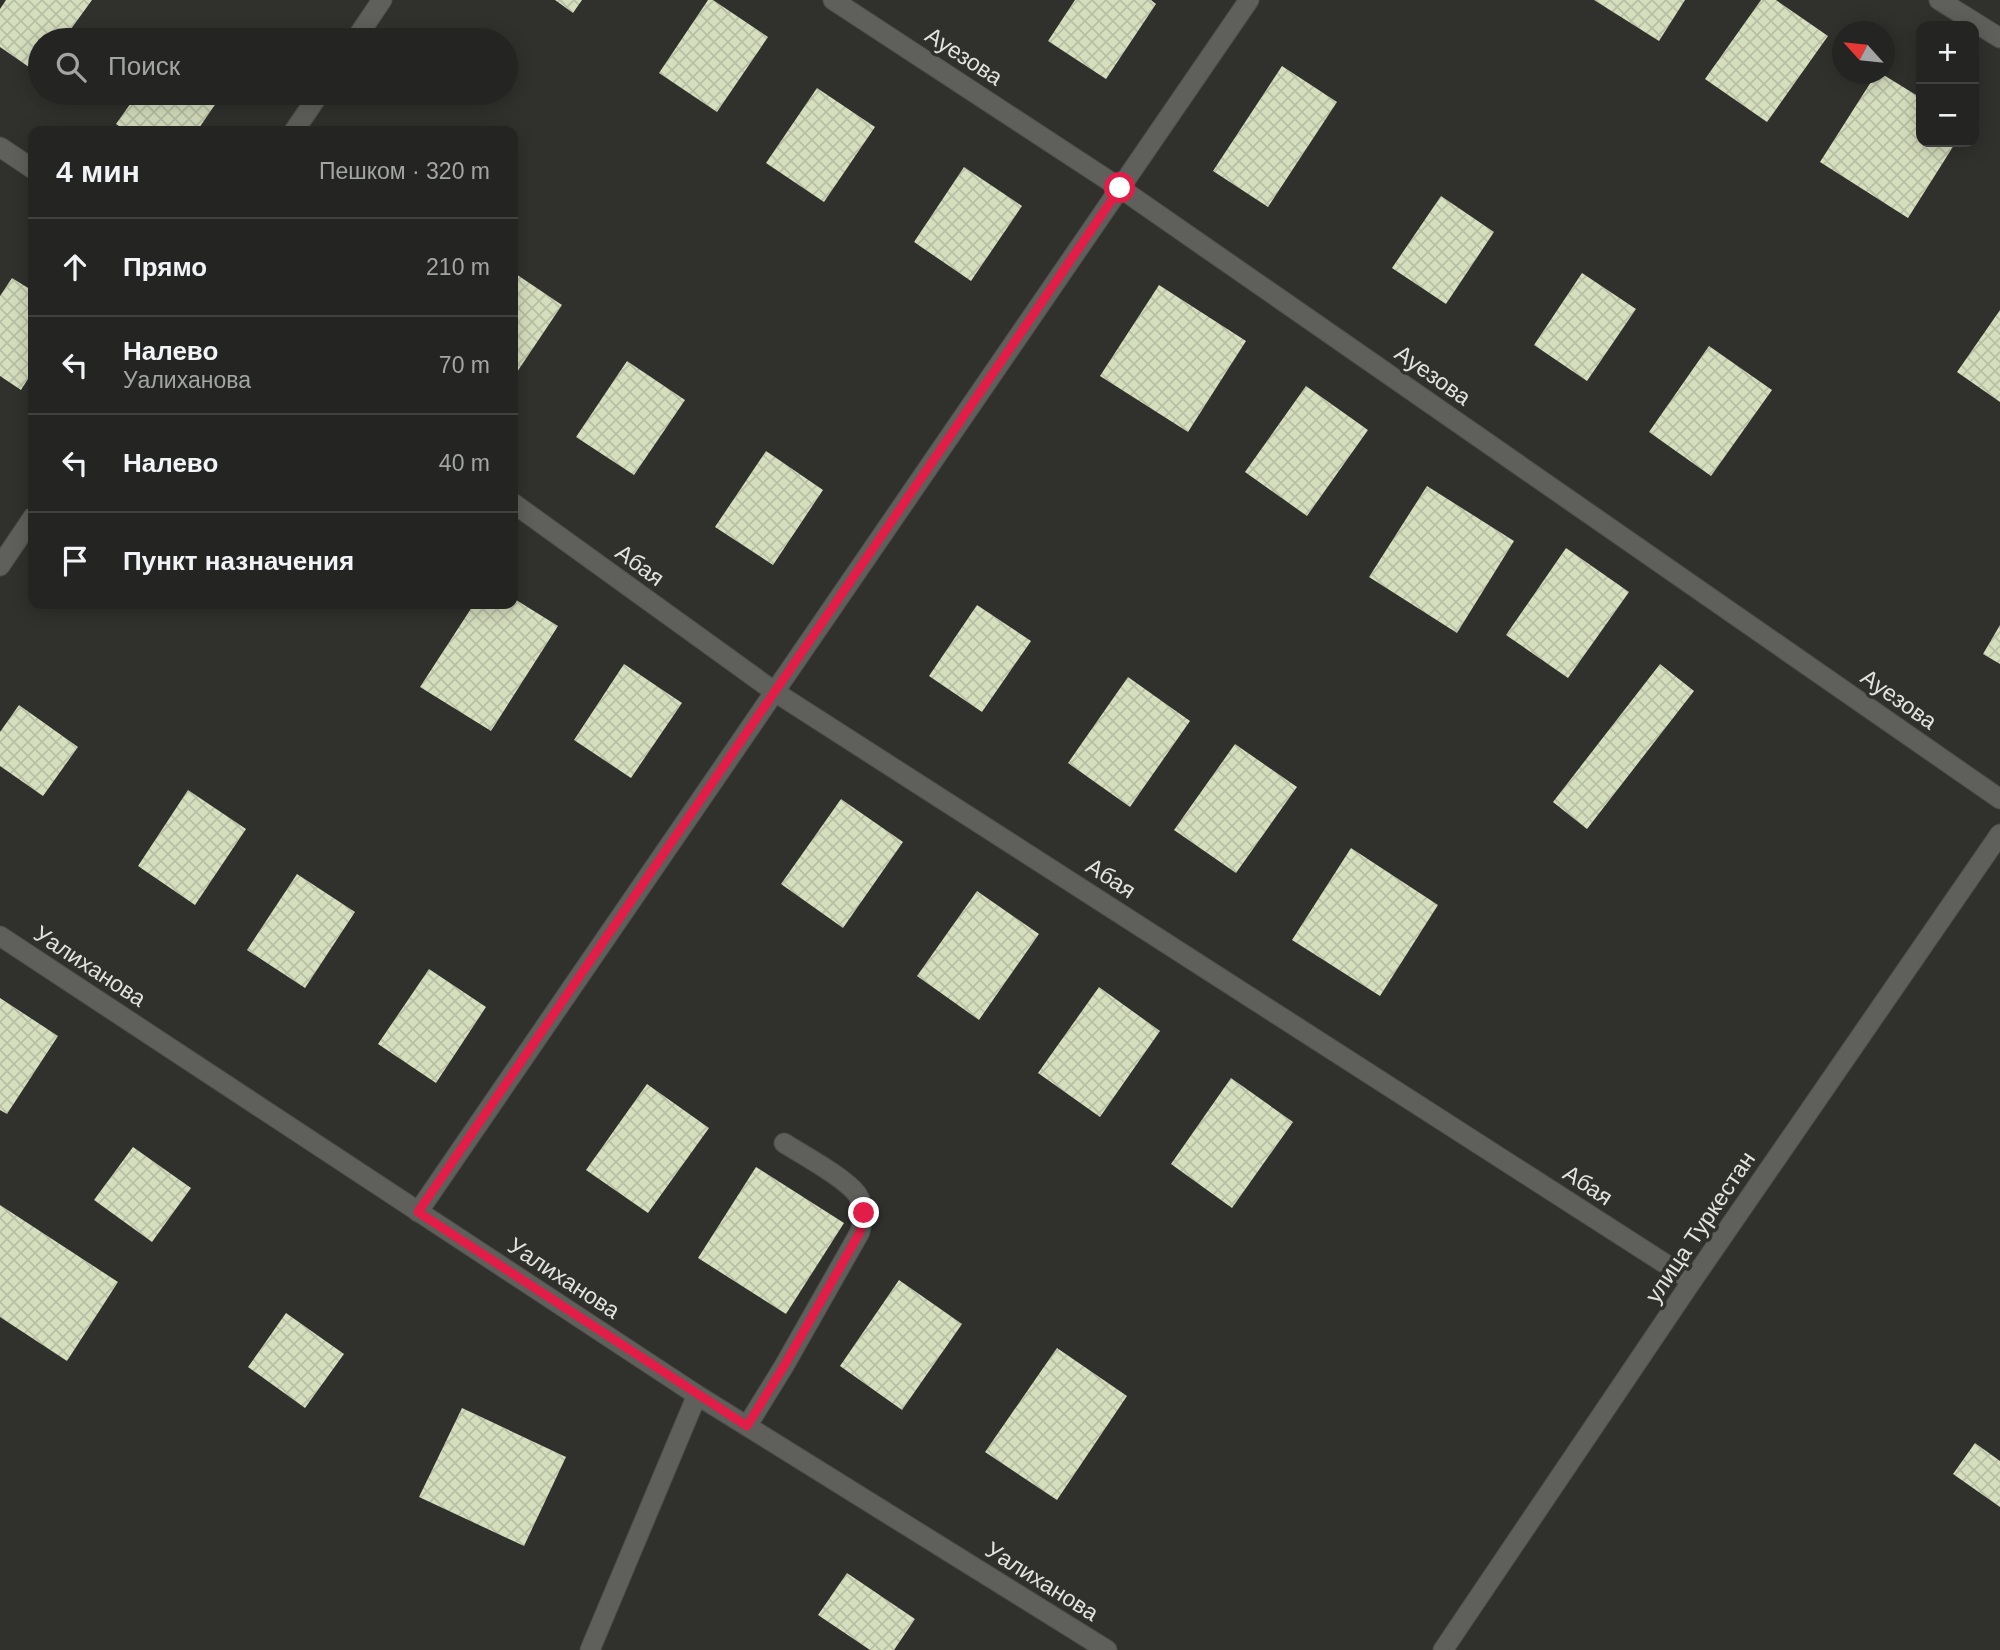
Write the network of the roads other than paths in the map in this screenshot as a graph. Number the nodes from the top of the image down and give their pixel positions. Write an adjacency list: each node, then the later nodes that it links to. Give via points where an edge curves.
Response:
1 (382, 0): 5 (street)
2 (833, 0): 11 (street, Ауезова)
3 (1249, 0): 11 (street)
4 (1940, 0): 6 (street)
5 (363, 28)
6 (2000, 38)
7 (312, 105): 8 (street)
8 (297, 126)
9 (0, 147): 10 (street)
10 (28, 166)
11 (1120, 188): 15 (street); 16 (street, Ауезова)
12 (518, 507): 15 (street, Абая)
13 (28, 524): 14 (street)
14 (0, 566)
15 (775, 692): 20 (street); 21 (street, Абая)
16 (2000, 799)
17 (2000, 834): 21 (street, улица Туркестан)
18 (0, 936): 20 (street, Уалиханова)
19 (784, 1143): 23 (street, via 840,1180 857,1195 864,1213 860,1232)
20 (418, 1212): 22 (street, Уалиханова)
21 (1692, 1281): 26 (street, улица Туркестан)
22 (696, 1395): 23 (street, Уалиханова); 24 (street)
23 (747, 1426): 25 (street, Уалиханова)
24 (590, 1650)
25 (1107, 1650)
26 (1443, 1650)

